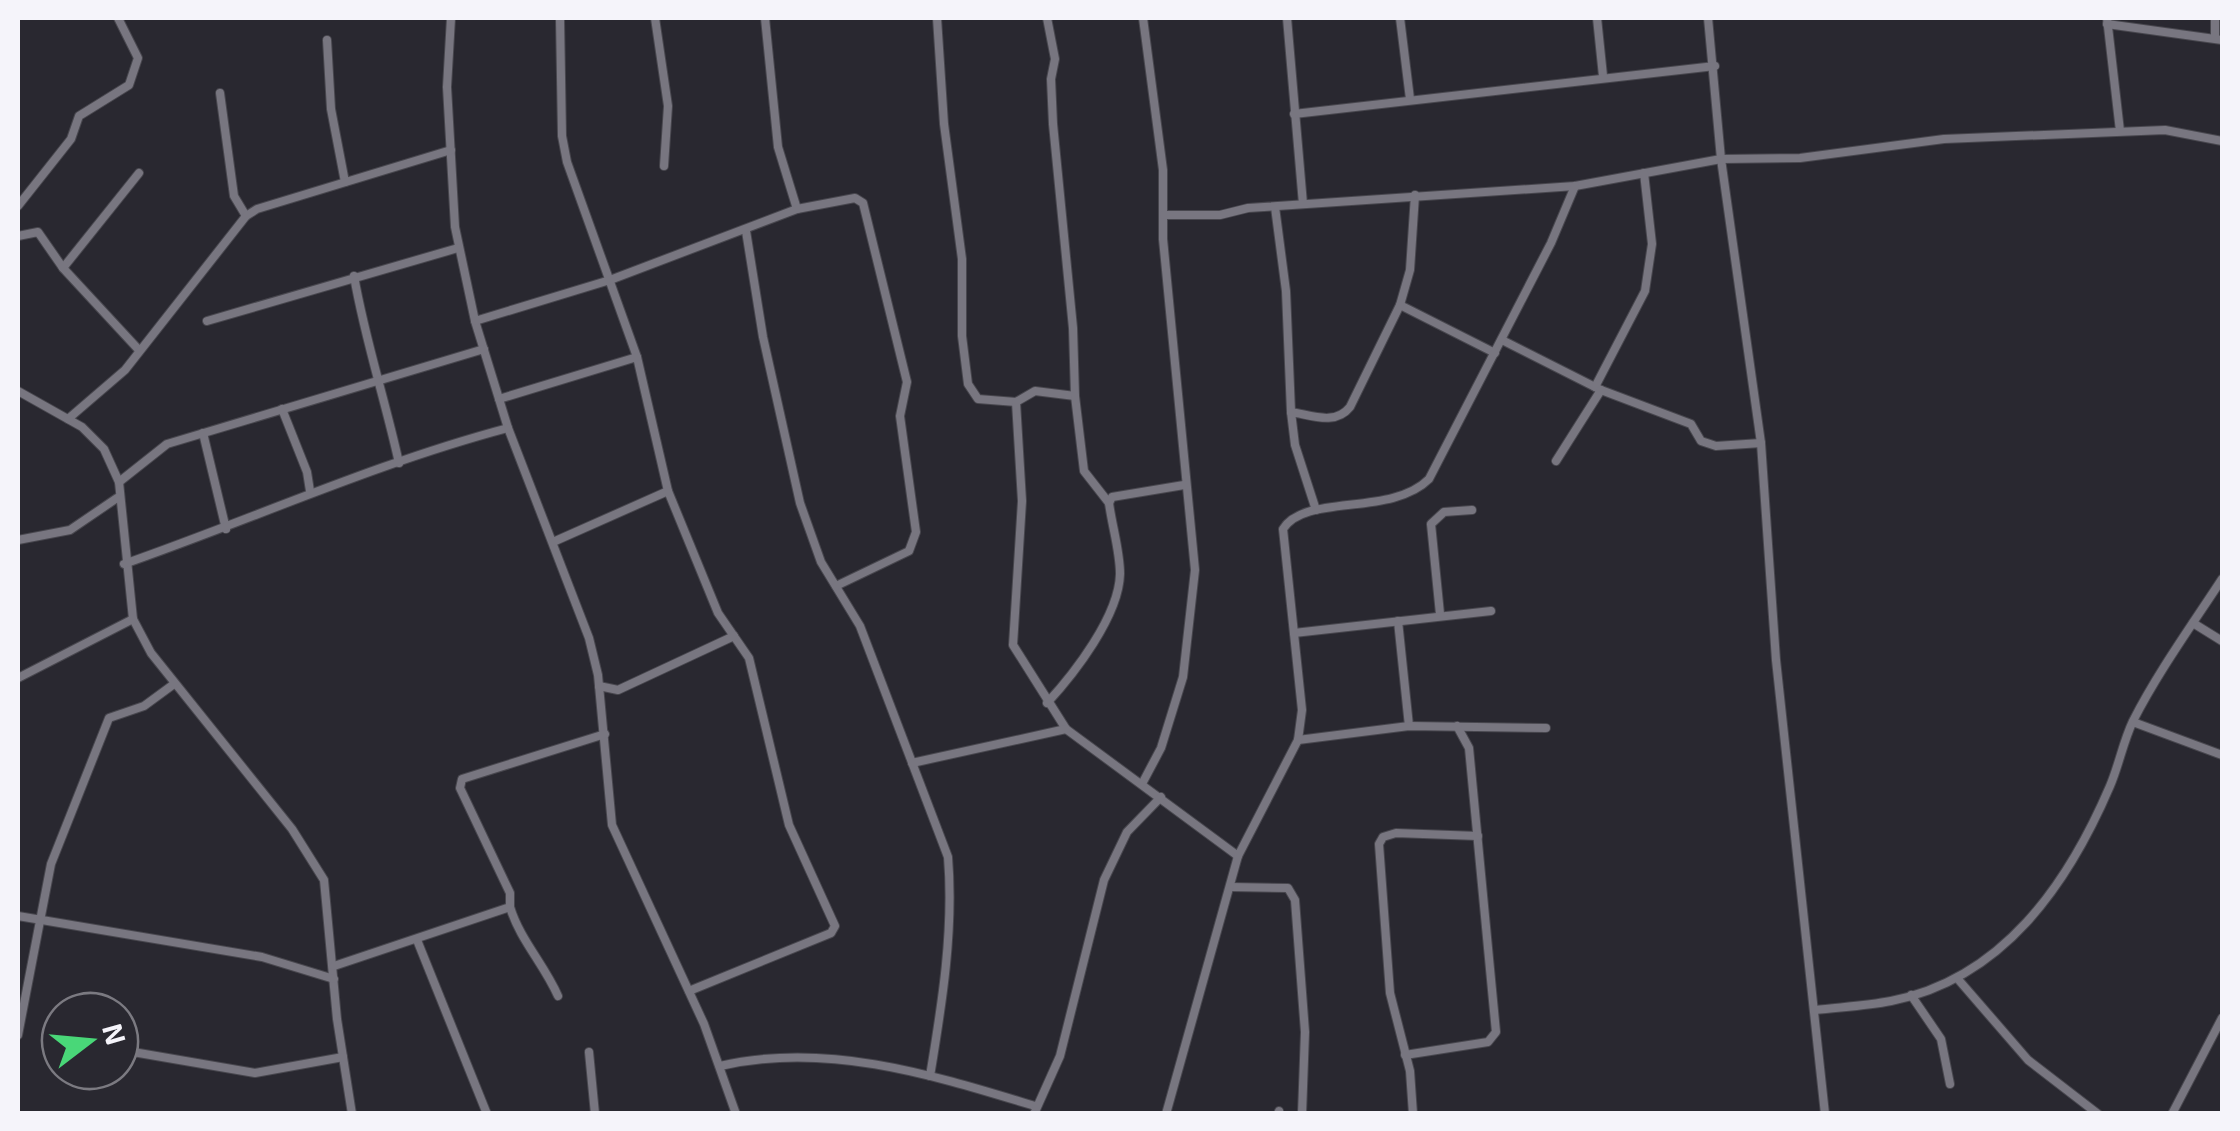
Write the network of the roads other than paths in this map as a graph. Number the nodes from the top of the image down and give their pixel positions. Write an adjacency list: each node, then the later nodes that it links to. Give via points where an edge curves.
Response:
1 (118, 18): 33 (street, via 138,58 129,84 79,116 70,139)
2 (450, 18): 24 (street)
3 (560, 18): 43 (street, via 562,136)
4 (655, 18): 26 (street, via 668,106)
5 (766, 18): 35 (street, via 778,147)
6 (937, 18): 57 (street, via 968,384 978,400)
7 (1048, 18): 55 (street, via 1056,59 1053,124)
8 (1143, 18): 36 (street)
9 (1287, 18): 21 (street)
10 (1400, 18): 20 (street)
11 (1597, 18): 18 (street)
12 (1708, 18): 17 (street)
13 (2215, 18): 15 (street)
14 (2107, 21): 15 (street); 22 (street)
15 (2218, 39)
16 (327, 40): 29 (street)
17 (1714, 66): 18 (street); 25 (street)
18 (1603, 76): 20 (street)
19 (220, 93): 37 (street, via 234,196)
20 (1410, 99): 21 (street)
21 (1294, 114): 32 (street)
22 (2120, 131): 23 (street, via 2165,130); 25 (street)
23 (2222, 141)
24 (451, 150): 29 (street); 40 (street)
25 (1721, 159): 28 (street); 63 (street)
26 (664, 166)
27 (139, 173): 41 (street)
28 (1644, 173): 30 (street); 53 (street, via 1652,244 1644,292)
29 (345, 182): 37 (street)
30 (1574, 186): 31 (street); 47 (street)
31 (1415, 195): 32 (street); 44 (street, via 1410,270)
32 (1303, 204): 34 (street)
33 (18, 206)
34 (1274, 207): 36 (street); 59 (street, via 1286,291)
35 (797, 209): 38 (street); 79 (street, via 855,198 863,203 907,382 900,416 913,545)
36 (1164, 215): 67 (street)
37 (246, 216): 48 (street)
38 (746, 231): 43 (street); 79 (street, via 800,504)
39 (18, 236): 41 (street, via 38,232)
40 (458, 248): 42 (street); 45 (street)
41 (64, 268): 48 (street)
42 (354, 276): 46 (street); 52 (street, via 366,346)
43 (610, 280): 45 (street); 51 (street)
44 (1400, 305): 50 (street); 59 (street, via 1345,413 1329,418)
45 (475, 320): 49 (street)
46 (207, 321)
47 (1502, 340): 50 (street); 53 (street)
48 (138, 349): 60 (street, via 125,370)
49 (484, 349): 52 (street); 56 (street)
50 (1495, 352): 72 (street, via 1420,488 1397,499)
51 (637, 357): 56 (street); 69 (street)
52 (382, 383): 58 (street); 65 (street)
53 (1598, 388): 63 (street, via 1691,424 1701,440 1716,446); 64 (street)
54 (18, 391): 60 (street)
55 (1075, 396): 57 (street, via 1035,391); 71 (street, via 1084,471)
56 (499, 398): 61 (street)
57 (1016, 402): 91 (street, via 1022,502 1013,645)
58 (282, 409): 62 (street); 68 (street)
59 (1290, 412): 72 (street)
60 (68, 419): 66 (street, via 104,449)
61 (508, 428): 65 (street); 76 (street)
62 (202, 432): 66 (street, via 167,444); 74 (street)
63 (1761, 443): 116 (street, via 1776,660)
64 (1556, 461)
65 (400, 462): 68 (street)
66 (119, 482): 70 (street)
67 (1184, 485): 71 (street, via 1120,494); 101 (street, via 1194,605 1184,677 1162,748)
68 (310, 491): 74 (street)
69 (668, 491): 76 (street); 86 (street, via 692,558)
70 (117, 498): 75 (street, via 70,530); 77 (street)
71 (1109, 503): 91 (street, via 1120,574 1116,598 1080,669)
72 (1316, 510): 85 (street, via 1296,514 1284,528)
73 (1472, 510): 81 (street, via 1444,512 1431,524)
74 (226, 528): 77 (street)
75 (18, 540)
76 (552, 542): 90 (street, via 589,638)
77 (124, 564): 82 (street)
78 (2222, 579): 84 (street)
79 (836, 586): 100 (street, via 860,626)
80 (1491, 611): 81 (street)
81 (1440, 614): 83 (street)
82 (134, 619): 88 (street); 89 (street)
83 (1398, 621): 85 (street); 93 (street)
84 (2193, 623): 87 (street); 92 (street)
85 (1294, 633): 98 (street, via 1302,710)
86 (734, 636): 90 (street, via 618,690); 113 (street, via 750,658 789,825 835,926)
87 (2222, 640)
88 (18, 678)
89 (174, 684): 108 (street, via 144,706 109,718 64,827); 110 (street, via 292,829 324,880)
90 (599, 686): 97 (street)
91 (1047, 703): 96 (street)
92 (2133, 722): 99 (street); 111 (street, via 2110,786 2056,889 2034,918)
93 (1409, 726): 94 (street); 98 (street)
94 (1456, 726): 95 (street); 103 (street, via 1469,748)
95 (1546, 728)
96 (1066, 729): 100 (street); 101 (street)
97 (605, 734): 106 (street, via 462,779 460,788 510,893); 113 (street, via 612,825)
98 (1298, 740): 104 (street)
99 (2222, 755)
100 (912, 762): 125 (street, via 948,857 950,889)
101 (1143, 782): 102 (street)
102 (1160, 797): 104 (street); 127 (street, via 1127,832 1109,866 1060,1056)
103 (1478, 836): 122 (street, via 1495,1037); 122 (street, via 1396,833 1379,844 1390,993)
104 (1238, 856): 105 (street)
105 (1230, 886): 132 (street); 133 (street, via 1288,888 1295,900 1305,1032)
106 (510, 906): 109 (street); 114 (street)
107 (18, 916): 108 (street)
108 (41, 918): 112 (street, via 262,957); 119 (street)
109 (417, 940): 110 (street); 129 (street)
110 (334, 966): 112 (street)
111 (1957, 978): 115 (street); 136 (street, via 2028,1060)
112 (334, 979): 123 (street)
113 (690, 991): 124 (street)
114 (558, 996)
115 (1911, 996): 116 (street); 126 (street, via 1941,1039)
116 (1815, 1010): 135 (street)
117 (2222, 1018): 118 (street)
118 (2220, 1029): 137 (street)
119 (18, 1035)
120 (589, 1052): 130 (street)
121 (140, 1053): 123 (street, via 255,1073)
122 (1405, 1055): 134 (street)
123 (342, 1057): 128 (street)
124 (720, 1066): 125 (street, via 788,1056); 131 (street)
125 (930, 1076): 127 (street)
126 (1950, 1084)
127 (1034, 1110)
128 (352, 1114)
129 (487, 1114)
130 (594, 1114)
131 (736, 1114)
132 (1166, 1114)
133 (1302, 1114)
134 (1413, 1114)
135 (1826, 1114)
136 (2098, 1114)
137 (2172, 1114)

